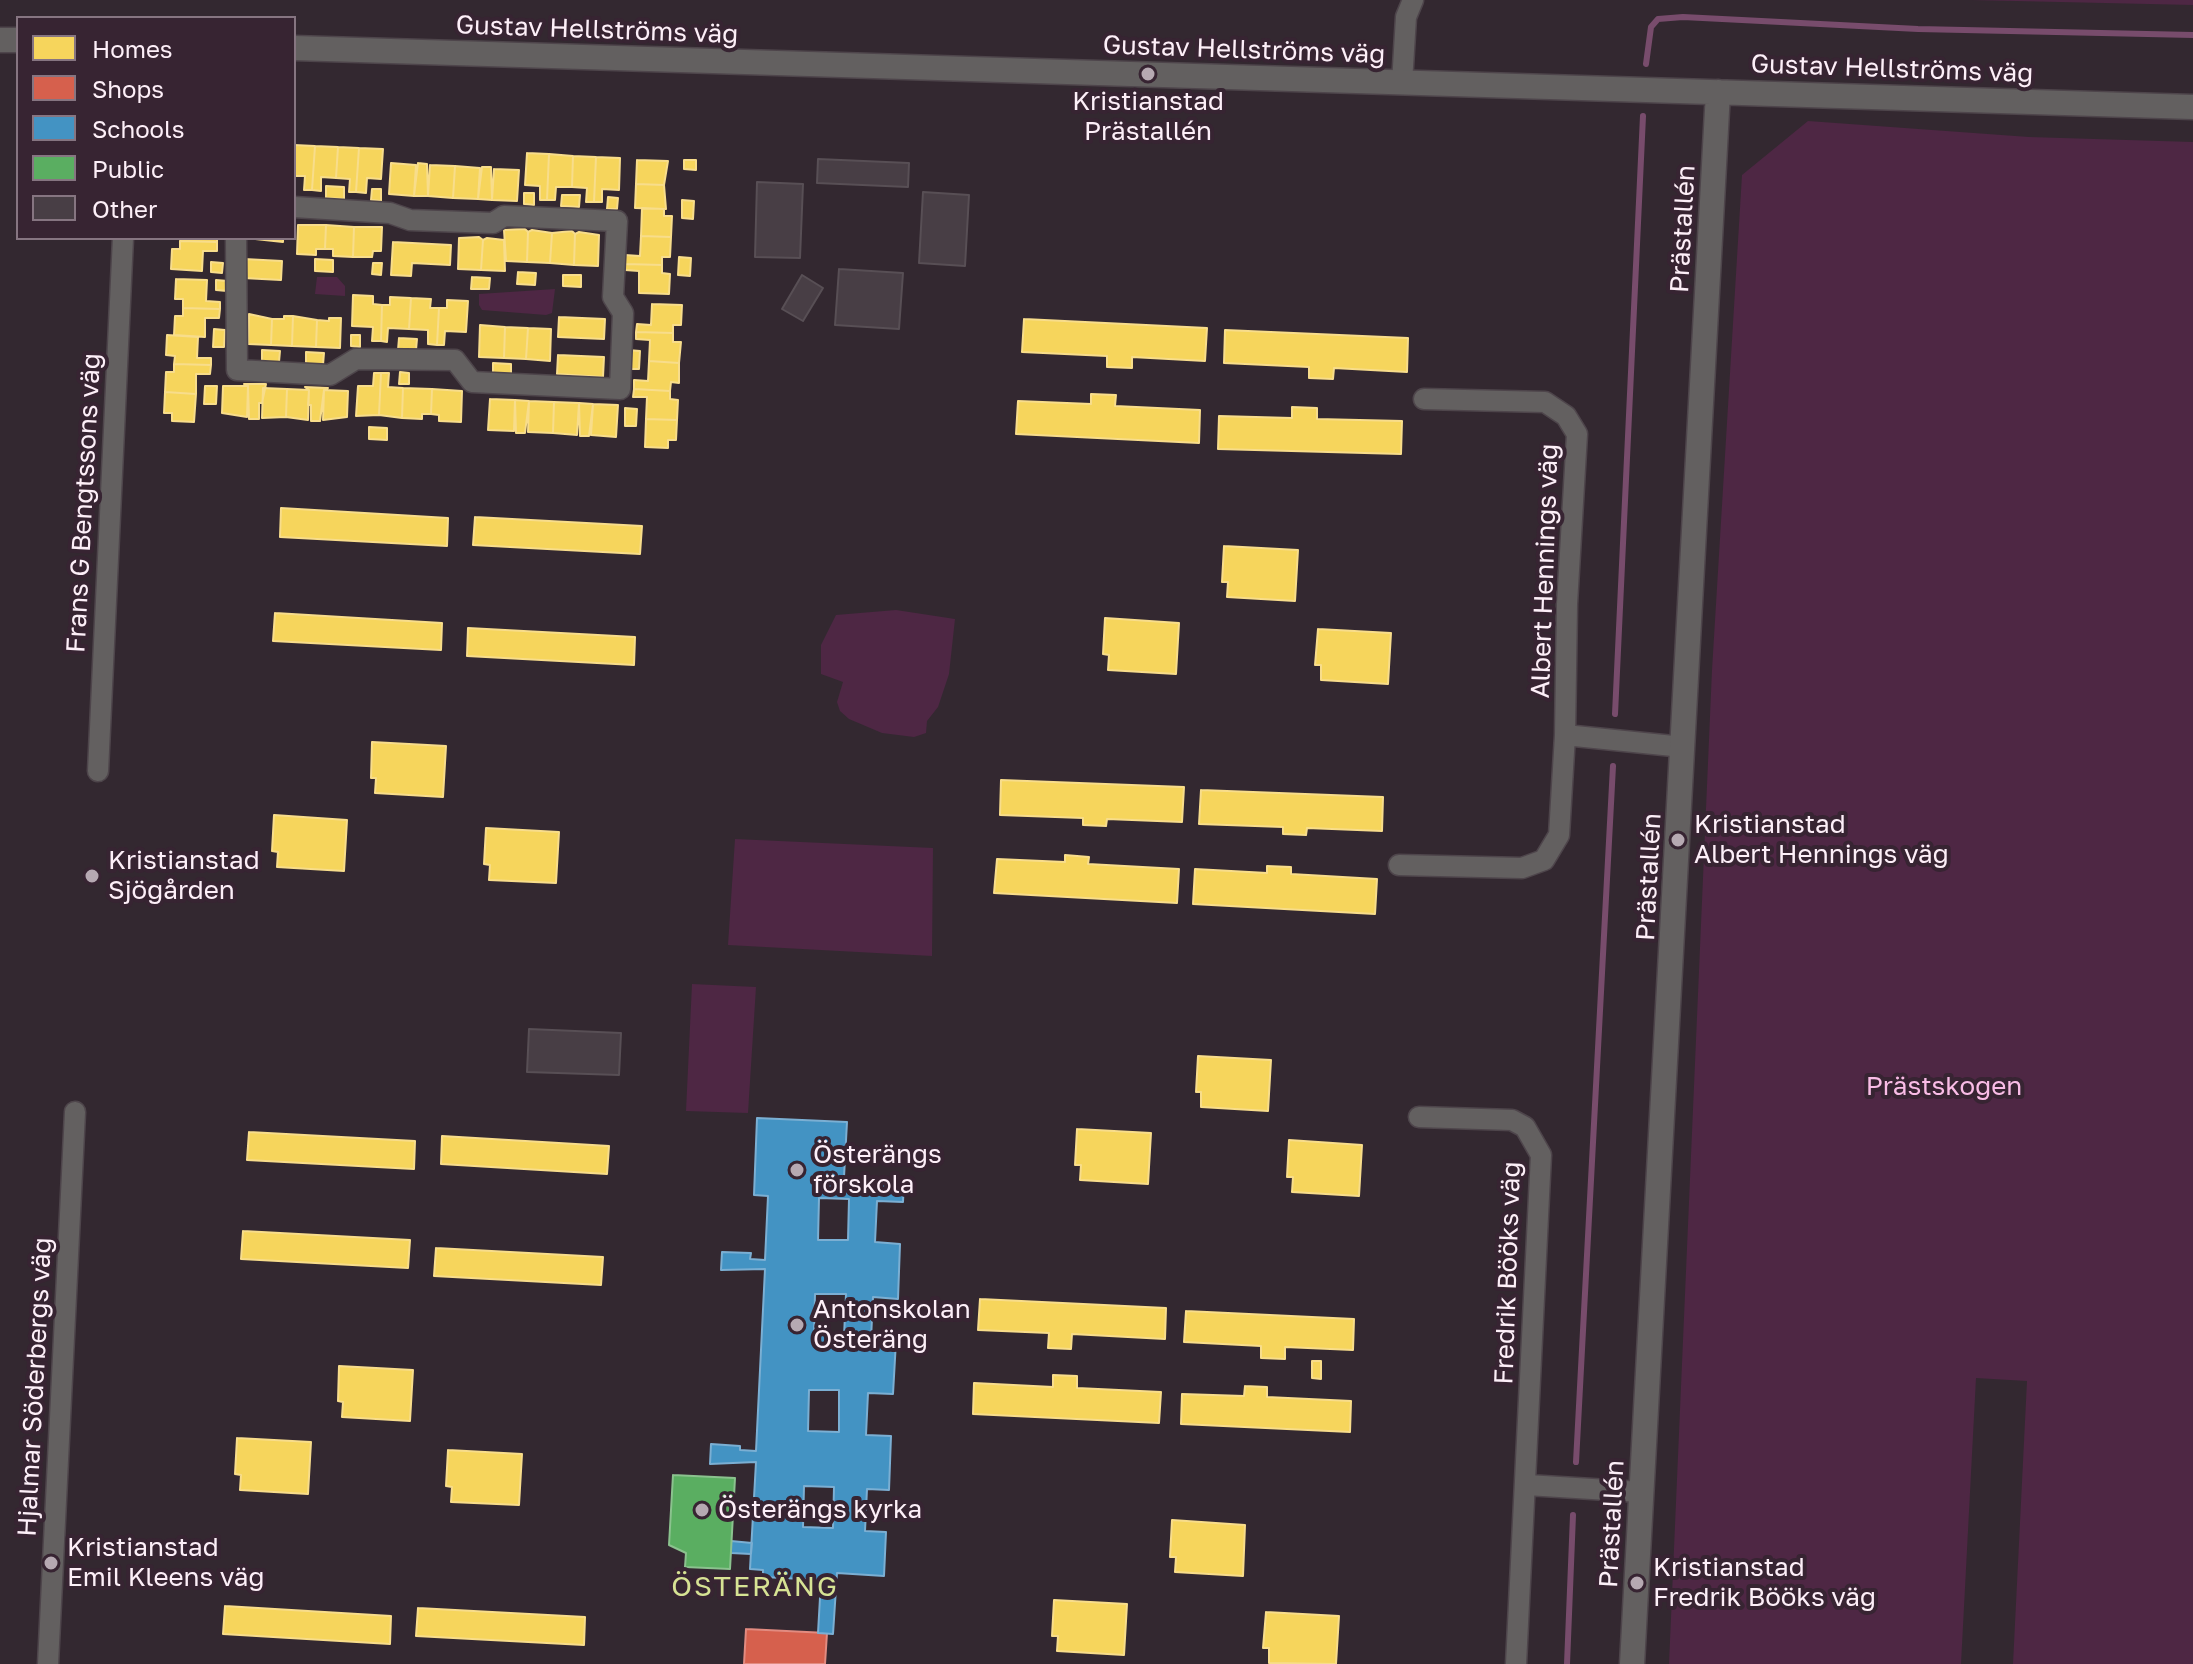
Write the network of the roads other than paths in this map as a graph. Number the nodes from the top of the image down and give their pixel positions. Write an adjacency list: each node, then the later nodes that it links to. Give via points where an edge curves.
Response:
1 (1413, 0): 3 (street, via 1406,17)
2 (296, 48): 3 (street, Gustav Hellströms väg)
3 (1402, 83): 4 (street, Gustav Hellströms väg)
4 (1718, 92): 5 (street, Gustav Hellströms väg); 11 (street, Prästallén)
5 (2193, 107)
6 (296, 207): 8 (street, via 390,213 410,220 493,223 504,216 617,221 613,297 623,313 620,389 472,382 455,360 356,359 330,375 237,370)
7 (123, 240): 12 (street, Frans G Bengtssons väg)
8 (236, 240)
9 (1424, 399): 10 (street, Albert Hennings väg, via 1545,402 1566,416 1577,434)
10 (1565, 735): 11 (street, Albert Hennings väg); 13 (street, Albert Hennings väg, via 1559,835 1544,860 1522,868)
11 (1683, 747): 17 (street, Prästallén)
12 (98, 771)
13 (1399, 865)
14 (75, 1112): 18 (street, Hjalmar Söderbergs väg)
15 (1419, 1117): 16 (street, Fredrik Bööks väg, via 1512,1120 1525,1127 1541,1155)
16 (1527, 1485): 17 (street); 19 (street, Fredrik Bööks väg)
17 (1641, 1492): 20 (street, Prästallén)
18 (48, 1664)
19 (1516, 1664)
20 (1632, 1664)

